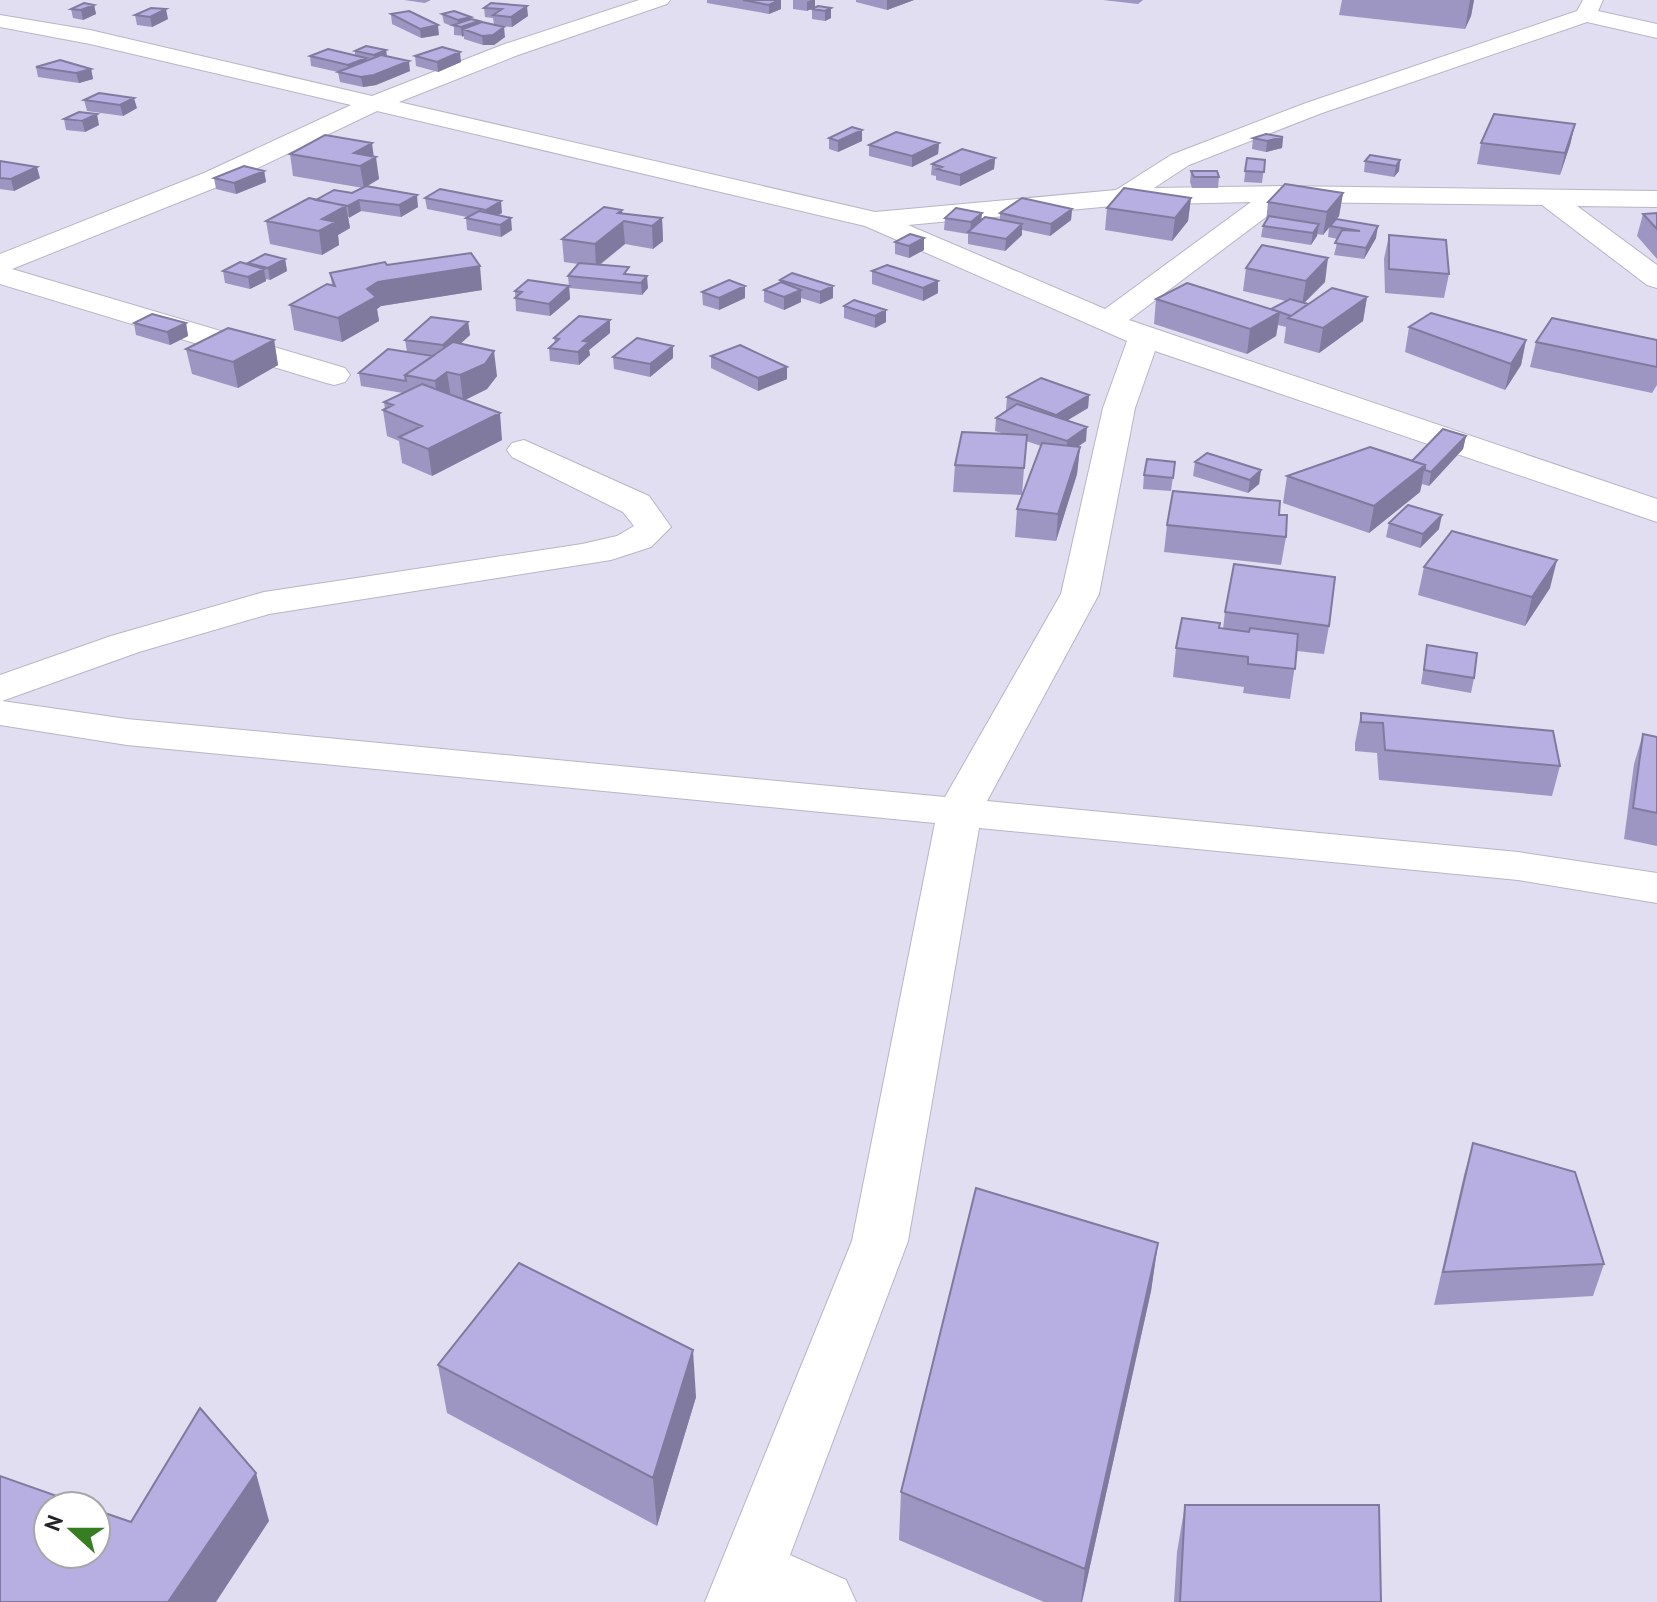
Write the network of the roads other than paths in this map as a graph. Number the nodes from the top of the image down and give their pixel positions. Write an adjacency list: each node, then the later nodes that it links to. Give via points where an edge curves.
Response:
1 (660, 0): 5 (street)
2 (1589, 8): 4 (street); 7 (street, via 1180,160)
3 (0, 21): 5 (street)
4 (1657, 31)
5 (375, 103): 10 (street); 11 (street, via 213,179)
6 (1280, 194): 7 (street); 8 (street); 14 (street)
7 (1123, 197): 10 (street)
8 (1549, 198): 9 (street); 13 (street)
9 (1657, 199)
10 (874, 220): 14 (street)
11 (0, 264)
12 (0, 275): 15 (street)
13 (1657, 279)
14 (1126, 329): 17 (street); 20 (street, via 1119,408 1080,594)
15 (334, 375)
16 (524, 450): 18 (street, via 636,504 653,527 629,544 582,555 264,603 125,644)
17 (1657, 511)
18 (0, 689)
19 (0, 713): 20 (street, via 127,732)
20 (960, 810): 21 (street, via 1518,866); 22 (street, via 880,1241)
21 (1657, 888)
22 (746, 1586): 23 (street)
23 (822, 1602)

